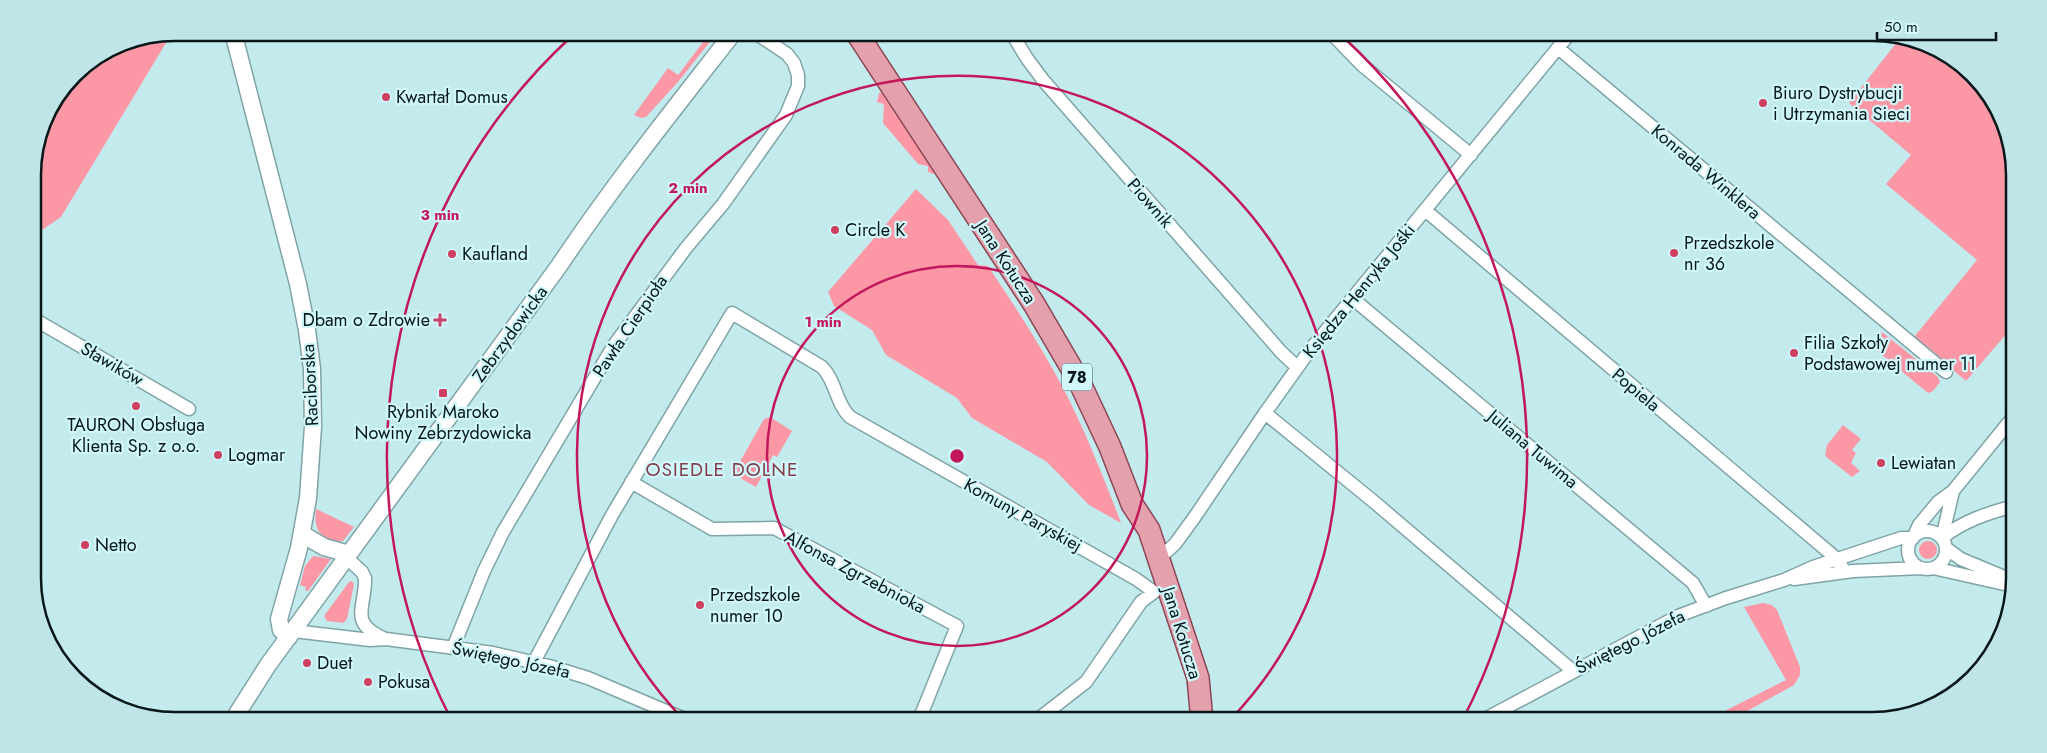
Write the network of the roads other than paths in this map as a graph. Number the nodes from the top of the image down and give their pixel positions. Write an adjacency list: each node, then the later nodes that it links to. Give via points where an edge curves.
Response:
1 (235, 41): 22 (street, Raciborska, via 296,275 307,330 312,369 313,427 310,481)
2 (727, 41): 25 (street, Zebrzydowicka, via 648,141)
3 (768, 41): 37 (street, Pawła Cierpioła, via 787,54 798,75 798,86 786,115 723,204 614,345 503,532)
4 (862, 41): 20 (main road, Jana Kotucza / 78, via 1060,347 1096,414)
5 (1017, 41): 13 (street, Piownik, via 1026,58 1066,107)
6 (1339, 41): 9 (street, via 1362,65)
7 (1564, 41): 8 (street, Księdza Henryka Jośki)
8 (1558, 48): 9 (street, Księdza Henryka Jośki); 14 (street, Konrada Winklera)
9 (1471, 155): 10 (street, Księdza Henryka Jośki)
10 (1425, 210): 11 (street, Księdza Henryka Jośki); 27 (street, Popiela)
11 (1352, 298): 13 (street, Księdza Henryka Jośki); 34 (street, Juliana Tuwima, via 1693,583)
12 (42, 324): 15 (street, Sławików)
13 (1297, 367): 16 (street, Księdza Henryka Jośki)
14 (1946, 372)
15 (189, 409)
16 (1264, 413): 26 (street, Księdza Henryka Jośki, via 1175,544); 39 (street)
17 (2006, 426): 19 (street)
18 (631, 482): 33 (street, Komuny Paryskiej, via 732,313 822,367 850,417); 38 (street); 46 (street, Alfonsa Zgrzebnioka, via 712,529 774,528 957,626)
19 (1954, 491): 23 (street, via 1938,502); 24 (street)
20 (1132, 504): 26 (main road, Jana Kotucza / 78, via 1149,530); 33 (main road, Jana Kotucza / 78, via 1136,536)
21 (2006, 509): 24 (street, via 1963,523)
22 (302, 534): 25 (street, via 324,548); 35 (street, Raciborska, via 279,619 280,628)
23 (1913, 538): 24 (street, via 1926,531 1935,533); 27 (street, Świętego Józefa, via 1901,538); 28 (street, via 1909,545 1912,562)
24 (1944, 543): 28 (street, via 1943,560); 30 (street, via 1961,559)
25 (348, 556): 35 (street, Zebrzydowicka); 36 (street, Świętego Józefa, via 364,576 363,622 369,631)
26 (1158, 557): 42 (main road, Jana Kotucza / 78, via 1198,678)
27 (1837, 559): 29 (street, Popiela); 31 (street, Świętego Józefa)
28 (1927, 568): 29 (street, Świętego Józefa); 32 (street, Świętego Józefa)
29 (1845, 572): 31 (street, Świętego Józefa)
30 (2006, 578)
31 (1784, 580): 34 (street, Świętego Józefa)
32 (2006, 584)
33 (1154, 592): 40 (street, via 1141,602 1086,682); 41 (main road, Jana Kotucza / 78, via 1184,682)
34 (1706, 606): 39 (street, Świętego Józefa, via 1664,622)
35 (291, 634): 36 (street, Świętego Józefa); 44 (street)
36 (386, 639): 37 (street, Świętego Józefa)
37 (453, 648): 38 (street, Świętego Józefa)
38 (534, 662): 45 (street, Świętego Józefa, via 582,676)
39 (1574, 671): 43 (street, Świętego Józefa)
40 (1048, 711)
41 (1200, 711)
42 (1202, 711)
43 (1499, 711)
44 (238, 712)
45 (667, 712)
46 (922, 712)

